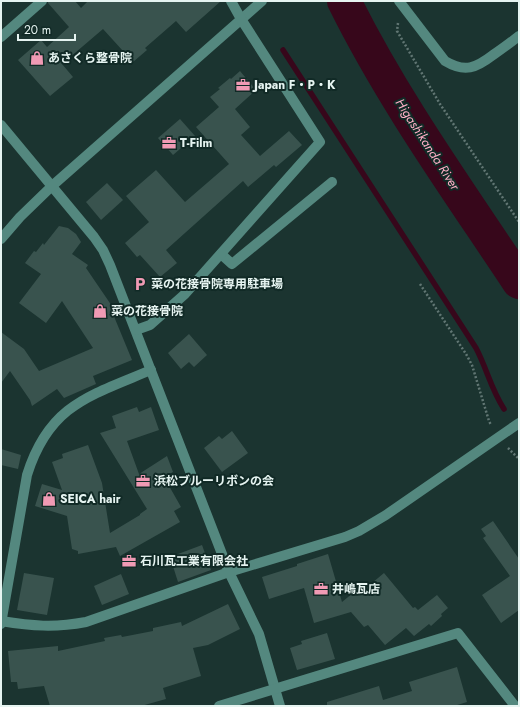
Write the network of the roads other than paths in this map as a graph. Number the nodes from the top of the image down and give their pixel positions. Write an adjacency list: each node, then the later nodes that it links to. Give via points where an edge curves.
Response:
1 (42, 1): 7 (street)
2 (231, 1): 5 (street)
3 (262, 1): 5 (street)
4 (399, 1): 6 (street, via 445,61 453,66 473,68)
5 (241, 19): 10 (street); 12 (street, via 320,142)
6 (519, 36)
7 (1, 37)
8 (1, 125): 10 (street)
9 (332, 182): 12 (street, via 232,264)
10 (52, 186): 11 (street); 13 (street, via 103,250)
11 (1, 239)
12 (221, 254): 13 (street, via 185,294 150,325)
13 (136, 330): 14 (street)
14 (151, 370): 16 (street); 17 (street, via 81,401 52,425 41,440 27,474)
15 (519, 423): 16 (street, via 359,532)
16 (229, 572): 17 (street, via 68,626 31,626); 19 (street, via 259,634)
17 (1, 621): 18 (street)
18 (1, 624)
19 (275, 689): 20 (street); 21 (street); 22 (street, via 458,634)
20 (219, 706)
21 (280, 706)
22 (515, 706)

